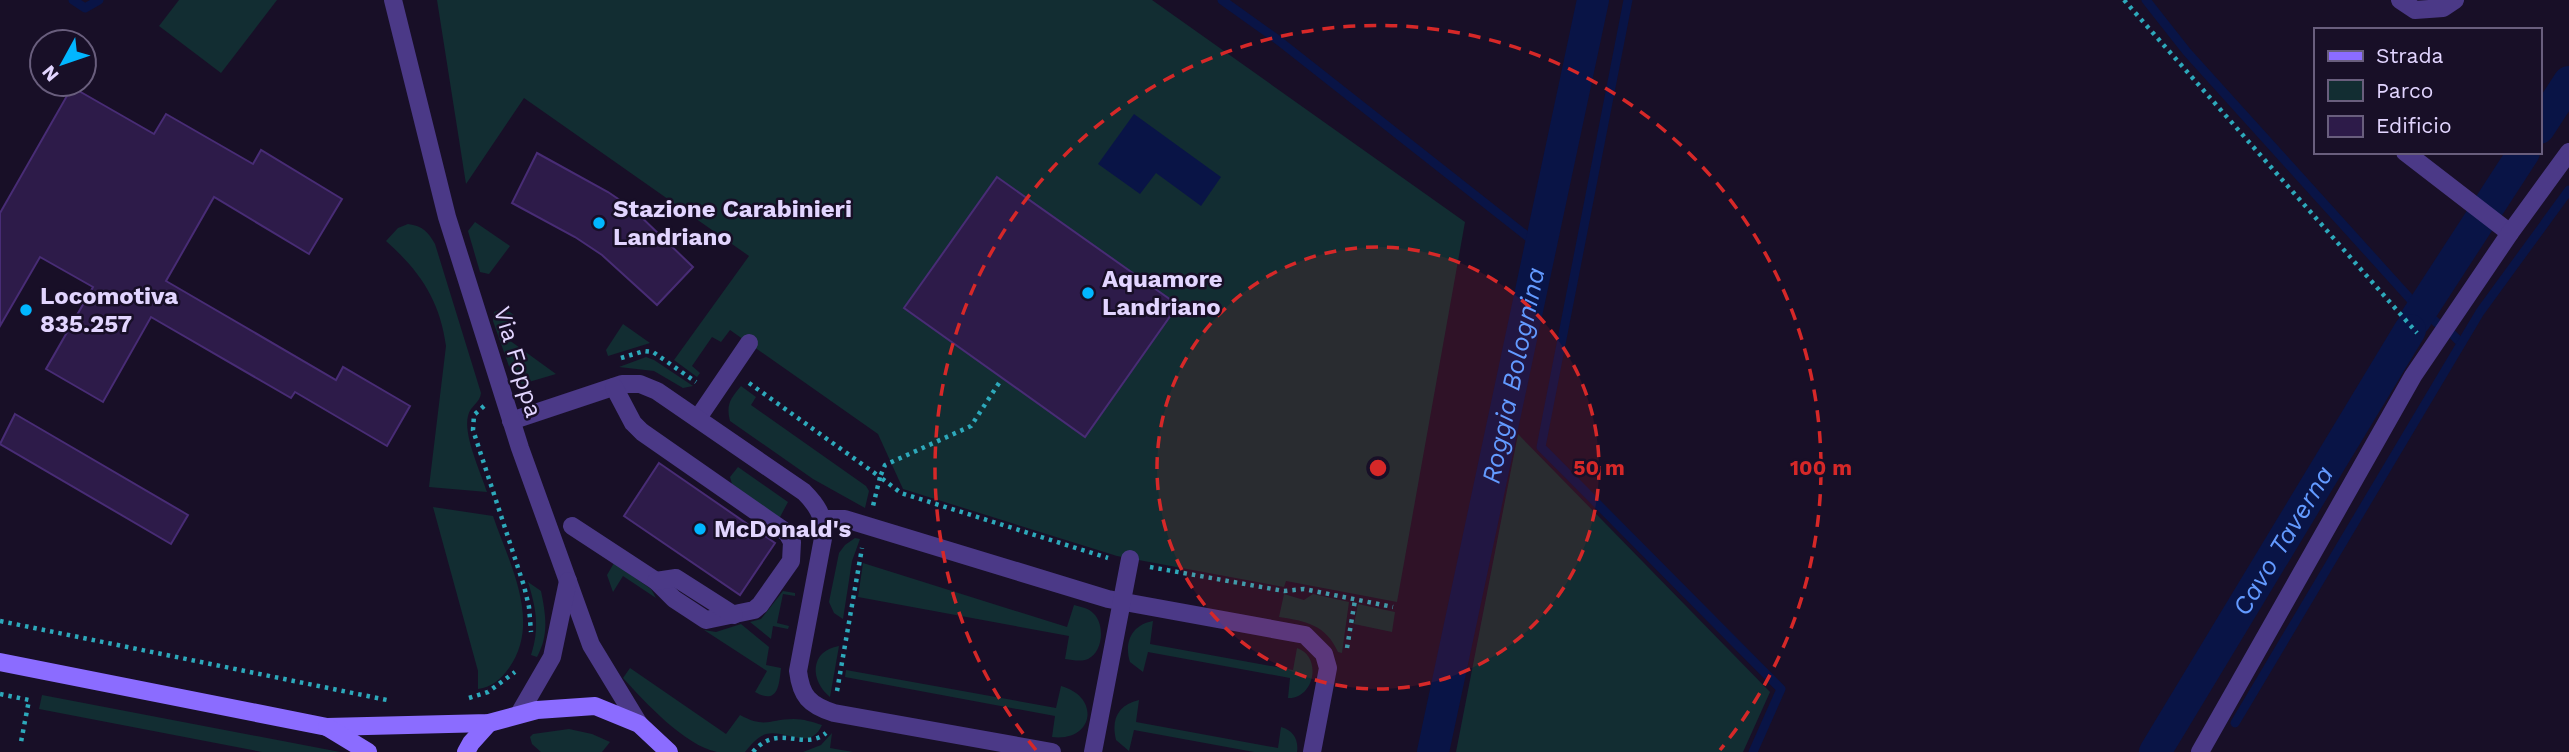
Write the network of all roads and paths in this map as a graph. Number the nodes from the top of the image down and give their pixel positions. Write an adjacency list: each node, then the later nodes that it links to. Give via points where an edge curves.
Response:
1 (393, 0): 14 (street, Via Foppa, via 443,201)
2 (2124, 0): 9 (path)
3 (2400, 0): 4 (street, via 2415,10 2443,8)
4 (2455, 0)
5 (2569, 152): 7 (street)
6 (2408, 154): 7 (street)
7 (2509, 232): 9 (street)
8 (749, 343): 13 (street)
9 (2432, 349): 41 (street)
10 (612, 362): 13 (path, via 653,352)
11 (999, 383): 17 (path, via 971,426 885,465)
12 (614, 387): 15 (street, via 640,384); 16 (street); 19 (street, via 642,432 779,526 792,542 791,561 754,610 706,620)
13 (714, 395): 15 (street)
14 (504, 398): 16 (street, Via Foppa); 24 (path, via 480,409 472,422 524,586)
15 (698, 418): 18 (street, via 804,492)
16 (511, 421): 21 (street, Via Foppa)
17 (880, 477)
18 (823, 519): 22 (street, via 845,519); 38 (street, via 799,671 800,687 813,703 834,713)
19 (572, 526)
20 (1130, 559): 22 (street)
21 (568, 581): 30 (street, via 552,657); 32 (street, Via Foppa, via 591,645)
22 (1122, 602): 39 (street); 40 (street, via 1305,635 1316,643 1328,668)
23 (0, 621): 29 (path)
24 (529, 641)
25 (0, 662): 33 (main road)
26 (520, 663): 28 (path, via 503,682)
27 (0, 694): 34 (path, via 29,700)
28 (467, 699)
29 (391, 701)
30 (519, 714): 31 (main road); 32 (main road, via 594,706)
31 (489, 723): 33 (main road); 36 (main road)
32 (639, 723): 37 (main road)
33 (327, 727): 35 (main road)
34 (21, 742)
35 (368, 752)
36 (466, 752)
37 (669, 752)
38 (1052, 752)
39 (1093, 752)
40 (1312, 752)
41 (2200, 752)

